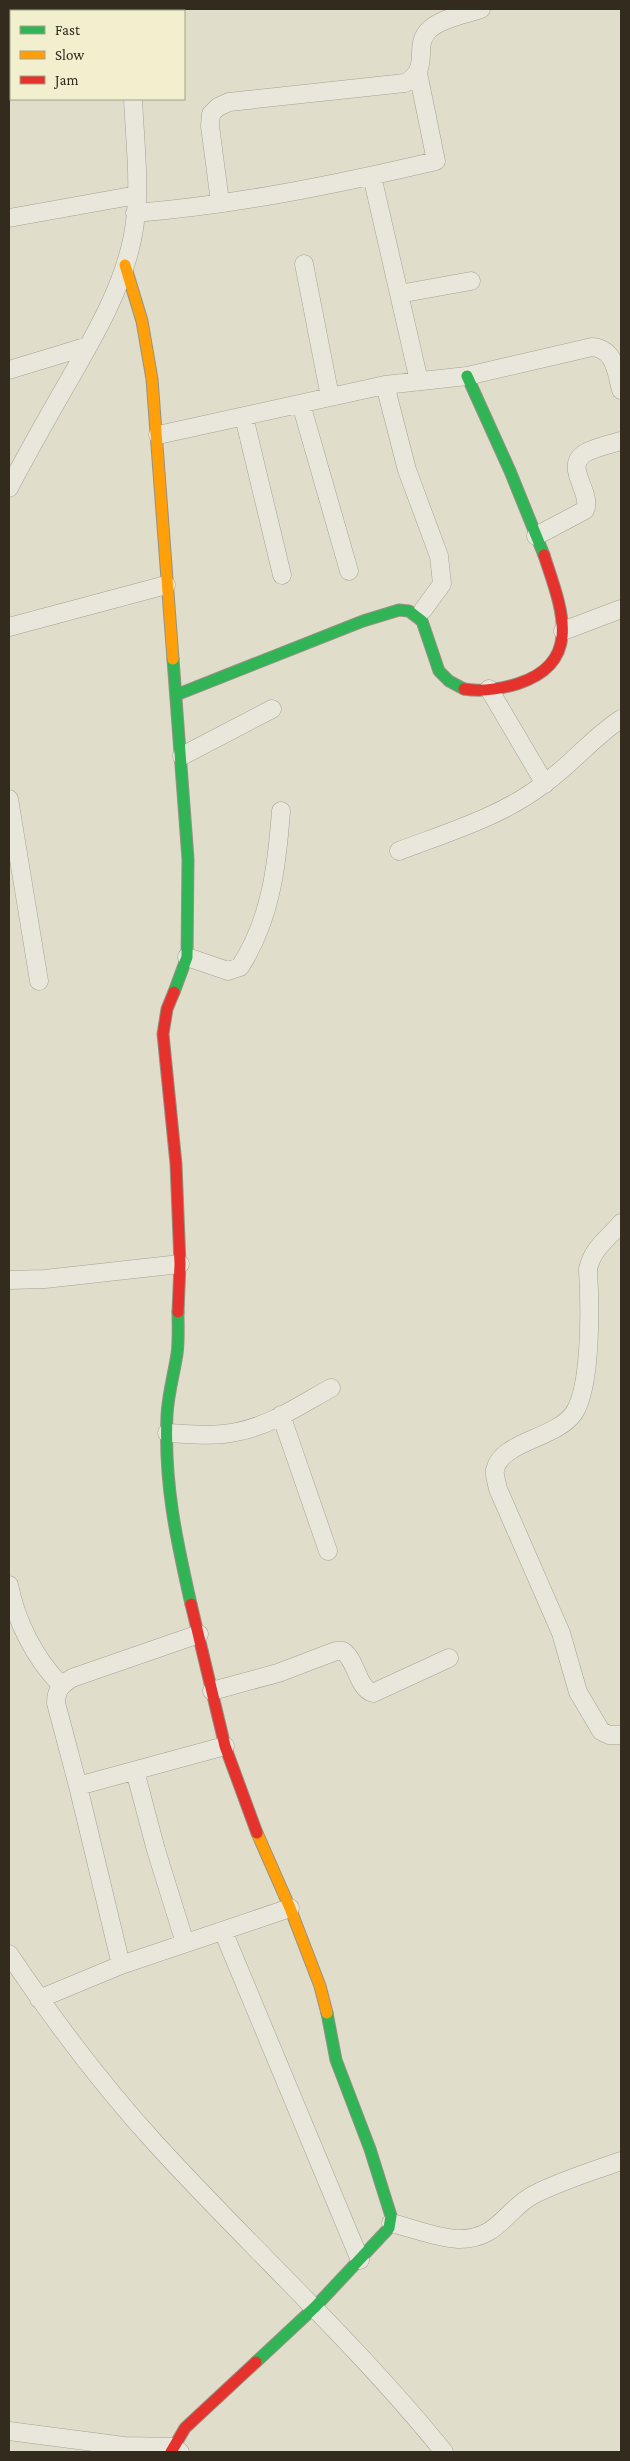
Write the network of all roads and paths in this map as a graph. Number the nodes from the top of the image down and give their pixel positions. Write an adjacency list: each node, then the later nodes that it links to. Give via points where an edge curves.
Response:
1 (481, 9): 2 (street, via 430,28 422,43 422,64)
2 (418, 73): 4 (street, via 436,161); 6 (street, via 405,83 229,102 218,107 211,114 210,126)
3 (133, 100): 5 (street)
4 (372, 176): 6 (street); 12 (street)
5 (137, 195): 7 (street); 8 (street)
6 (220, 202): 7 (street, via 180,210)
7 (135, 213): 10 (street)
8 (9, 218)
9 (304, 264): 19 (street)
10 (125, 265): 13 (street); 22 (street, via 145,331)
11 (471, 282): 12 (street)
12 (399, 294): 16 (street)
13 (88, 346): 14 (street); 24 (street)
14 (9, 370)
15 (466, 376): 16 (street); 18 (street, via 592,347 601,348 614,360); 25 (street)
16 (419, 380): 17 (street)
17 (385, 385): 19 (street); 30 (street, via 407,470 438,556 442,584)
18 (621, 390)
19 (330, 397): 20 (street)
20 (301, 404): 21 (street); 26 (street)
21 (244, 417): 22 (street); 27 (street)
22 (158, 435): 28 (street)
23 (621, 441): 25 (street, via 581,456 576,463 587,498 585,510)
24 (9, 488)
25 (536, 536): 32 (street)
26 (349, 571)
27 (282, 575)
28 (166, 585): 31 (street); 34 (street)
29 (621, 609): 32 (street)
30 (423, 610)
31 (9, 627)
32 (564, 631): 33 (street, via 562,645 554,660 541,673 516,684)
33 (489, 689): 34 (street, via 458,687 444,677 435,664 421,619 411,612 398,610); 38 (street)
34 (176, 695): 37 (street)
35 (272, 709): 37 (street)
36 (621, 719): 38 (street)
37 (182, 756): 43 (street, via 188,859)
38 (545, 784): 41 (street, via 483,819)
39 (9, 799): 42 (street)
40 (281, 811): 43 (street, via 278,863 273,886 268,906 244,961 234,971 228,971)
41 (399, 851)
42 (16, 883): 44 (street)
43 (187, 957): 46 (street, via 167,1009 163,1034 176,1164)
44 (39, 981)
45 (621, 1223): 57 (street, via 596,1247 590,1258 586,1364 581,1398 574,1413 553,1432 509,1451 500,1458 495,1471 498,1489 561,1633 578,1692 601,1731)
46 (180, 1264): 47 (street); 50 (street, via 177,1351 167,1412)
47 (9, 1280)
48 (331, 1388): 49 (street)
49 (281, 1415): 50 (street, via 237,1432 209,1435); 51 (street)
50 (167, 1433): 53 (street, via 168,1492)
51 (328, 1551)
52 (9, 1585): 55 (street, via 20,1622 49,1673)
53 (199, 1634): 55 (street, via 72,1678); 56 (street)
54 (449, 1658): 56 (street, via 374,1693 365,1687 353,1660 343,1650 278,1674)
55 (61, 1685): 60 (street, via 56,1693 56,1703)
56 (212, 1690): 58 (street)
57 (621, 1735)
58 (225, 1746): 59 (street); 61 (street)
59 (135, 1771): 60 (street); 63 (street)
60 (78, 1786): 65 (street)
61 (290, 1908): 62 (street); 68 (street, via 320,1986 336,2060 370,2149)
62 (223, 1931): 63 (street); 69 (street)
63 (185, 1944): 65 (street)
64 (9, 1954): 66 (street)
65 (121, 1965): 66 (street)
66 (39, 1999): 70 (street, via 80,2055 157,2145)
67 (621, 2161): 68 (street, via 533,2195 489,2232 459,2239)
68 (391, 2223): 69 (street)
69 (360, 2260): 70 (street)
70 (315, 2307): 72 (street, via 185,2428); 73 (street)
71 (9, 2431): 72 (street)
72 (175, 2451)
73 (444, 2452)

